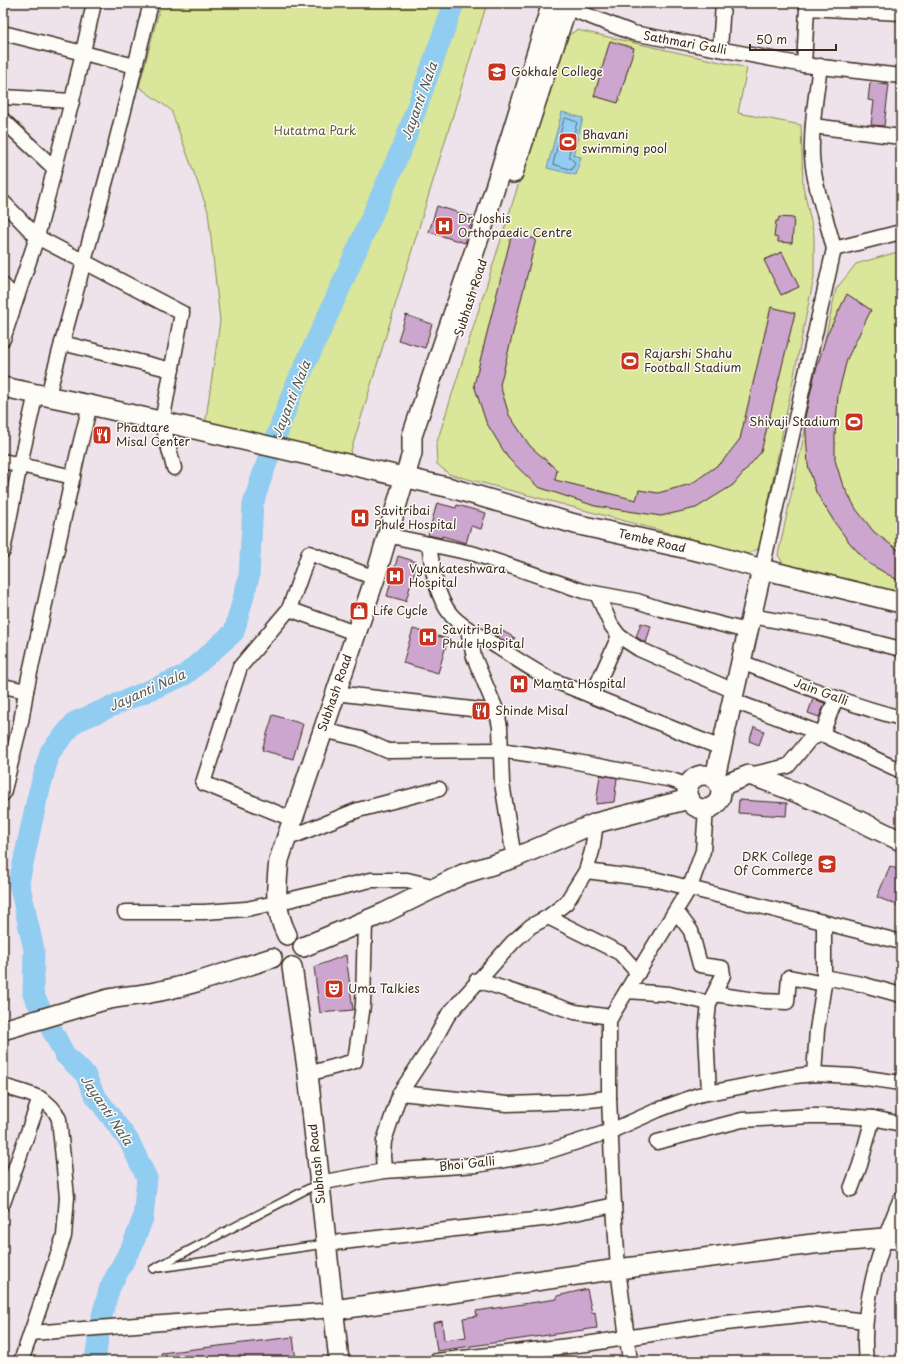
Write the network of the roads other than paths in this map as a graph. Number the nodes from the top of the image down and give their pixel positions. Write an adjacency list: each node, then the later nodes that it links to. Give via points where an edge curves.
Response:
1 (94, 3): 8 (street)
2 (151, 3): 10 (street)
3 (723, 3): 7 (street)
4 (560, 4): 7 (street, Sathmari Galli, via 633,34); 37 (main road, Subhash Road, via 542,87 424,440 412,453)
5 (901, 13): 9 (street, via 807,8)
6 (3, 32): 8 (street)
7 (720, 49): 9 (street, Sathmari Galli)
8 (82, 53): 10 (street); 14 (street)
9 (804, 65): 11 (street, Sathmari Galli)
10 (135, 66): 23 (street)
11 (820, 66): 12 (street, Sathmari Galli); 16 (street)
12 (901, 76)
13 (3, 97): 14 (street)
14 (72, 101): 18 (street)
15 (3, 120): 18 (street)
16 (813, 126): 17 (street); 22 (street, via 813,164)
17 (901, 137)
18 (54, 168): 21 (street)
19 (3, 202): 21 (street)
20 (901, 232): 22 (street)
21 (37, 237): 23 (street); 25 (street)
22 (834, 249): 41 (street)
23 (84, 262): 27 (street); 28 (street, via 182,314)
24 (3, 285): 25 (street)
25 (16, 299): 26 (street)
26 (3, 339)
27 (62, 343): 28 (street); 30 (street)
28 (172, 370): 32 (street)
29 (3, 387): 30 (main road, Tembe Road)
30 (42, 394): 31 (main road, Tembe Road); 34 (street)
31 (90, 405): 32 (main road, Tembe Road); 36 (street)
32 (162, 422): 35 (street); 37 (main road, Tembe Road)
33 (3, 461): 34 (street)
34 (20, 464): 36 (street); 40 (street)
35 (174, 468)
36 (73, 477): 53 (street)
37 (404, 478): 38 (main road, Subhash Road); 41 (main road, Tembe Road, via 451,488 575,524 706,553)
38 (386, 535): 39 (street); 42 (main road, Subhash Road)
39 (429, 544): 43 (street, via 475,554); 47 (street, via 431,563 443,601 452,616)
40 (3, 551)
41 (762, 569): 44 (main road, Tembe Road); 46 (main road)
42 (375, 578): 45 (street, via 309,554); 48 (main road, Subhash Road)
43 (597, 594): 46 (street, via 637,601 661,609); 49 (street)
44 (901, 602)
45 (289, 609): 48 (street); 71 (street, via 240,666 203,783)
46 (749, 623): 50 (street, via 818,628); 51 (main road)
47 (468, 630): 56 (street, via 526,666); 58 (street, via 474,657)
48 (356, 634): 54 (main road, Subhash Road)
49 (619, 636): 55 (street); 56 (street)
50 (901, 649)
51 (742, 662): 55 (main road); 57 (street, Jain Galli)
52 (3, 686): 53 (street)
53 (26, 691): 69 (street)
54 (335, 693): 58 (street); 60 (main road, Subhash Road)
55 (732, 695): 61 (street); 62 (main road)
56 (592, 696): 62 (street)
57 (836, 698): 59 (street, Jain Galli); 61 (street)
58 (497, 712): 63 (street)
59 (901, 718)
60 (323, 730): 63 (street, via 361,739 388,751); 71 (main road, Subhash Road)
61 (822, 734): 64 (street); 65 (street, via 810,739 788,766)
62 (722, 748): 66 (main road)
63 (500, 750): 68 (street, via 672,780); 75 (street)
64 (901, 771)
65 (749, 775): 66 (main road); 74 (main road, via 779,784)
66 (718, 782): 68 (main road, via 701,774 693,778); 70 (main road, via 722,791 719,801)
67 (439, 789): 73 (street, via 358,810)
68 (688, 793): 70 (main road, via 696,807); 72 (main road)
69 (3, 794)
70 (706, 809): 78 (street, via 704,852)
71 (292, 819): 73 (main road, Subhash Road)
72 (596, 823): 75 (main road); 76 (street)
73 (286, 839): 79 (main road, Subhash Road, via 279,860)
74 (901, 841)
75 (514, 858): 77 (main road, via 463,874)
76 (586, 871): 78 (street, via 658,880); 82 (street, via 566,903)
77 (436, 887): 79 (street, via 407,880 371,880); 83 (main road)
78 (690, 887): 80 (street); 84 (street)
79 (276, 903): 81 (street, via 204,912); 85 (main road, Subhash Road, via 280,922)
80 (676, 911): 90 (street); 95 (street, via 691,931 700,965 722,968 723,976)
81 (125, 912)
82 (548, 917): 90 (street, via 620,953); 91 (street, via 531,926)
83 (365, 921): 87 (main road); 98 (street, via 363,1005 355,1061)
84 (824, 923): 86 (street); 92 (street)
85 (287, 935): 87 (main road, via 298,938); 88 (main road, via 277,938 274,942)
86 (901, 942)
87 (303, 947): 89 (main road, via 302,958)
88 (272, 958): 89 (main road, via 279,966); 97 (main road, via 173,988 120,996)
89 (292, 967): 98 (main road, Subhash Road)
90 (638, 972): 93 (street)
91 (477, 980): 96 (street, via 575,1012); 103 (street, via 448,1015)
92 (824, 980): 94 (street, via 861,984); 95 (street, via 789,977 787,1002); 99 (street)
93 (627, 991): 95 (street); 96 (street)
94 (901, 995)
95 (712, 998): 102 (street, via 706,1033)
96 (611, 1017): 105 (street)
97 (3, 1030)
98 (308, 1074): 111 (main road, Subhash Road)
99 (814, 1074): 100 (street, Bhoi Galli, via 853,1076); 102 (street, Bhoi Galli)
100 (901, 1083)
101 (3, 1086): 104 (street)
102 (709, 1092): 108 (street, Bhoi Galli, via 658,1110)
103 (400, 1093): 105 (street, via 507,1104); 110 (street, via 384,1141)
104 (40, 1098): 114 (street); 121 (street, via 56,1110 59,1119 67,1197 64,1236)
105 (608, 1098): 108 (street)
106 (873, 1118): 107 (street); 109 (street, via 810,1116 742,1120); 112 (street)
107 (901, 1124)
108 (611, 1131): 110 (street, Bhoi Galli, via 543,1153 477,1164); 115 (street)
109 (656, 1142)
110 (384, 1171): 111 (street, Bhoi Galli)
111 (319, 1183): 117 (main road, Subhash Road); 117 (lane, via 153,1269)
112 (851, 1189)
113 (901, 1198): 116 (street)
114 (3, 1203)
115 (614, 1206): 117 (street, via 551,1218); 118 (street)
116 (893, 1238): 118 (main road, via 813,1244); 120 (street)
117 (326, 1244): 119 (main road, Subhash Road)
118 (618, 1269): 119 (main road); 122 (street)
119 (334, 1310): 121 (street); 124 (main road, Subhash Road)
120 (865, 1321): 122 (street, via 808,1314 717,1324); 127 (street)
121 (31, 1333): 123 (street)
122 (627, 1338): 125 (street); 126 (street)
123 (20, 1361)
124 (339, 1361)
125 (436, 1361)
126 (630, 1361)
127 (866, 1361)

